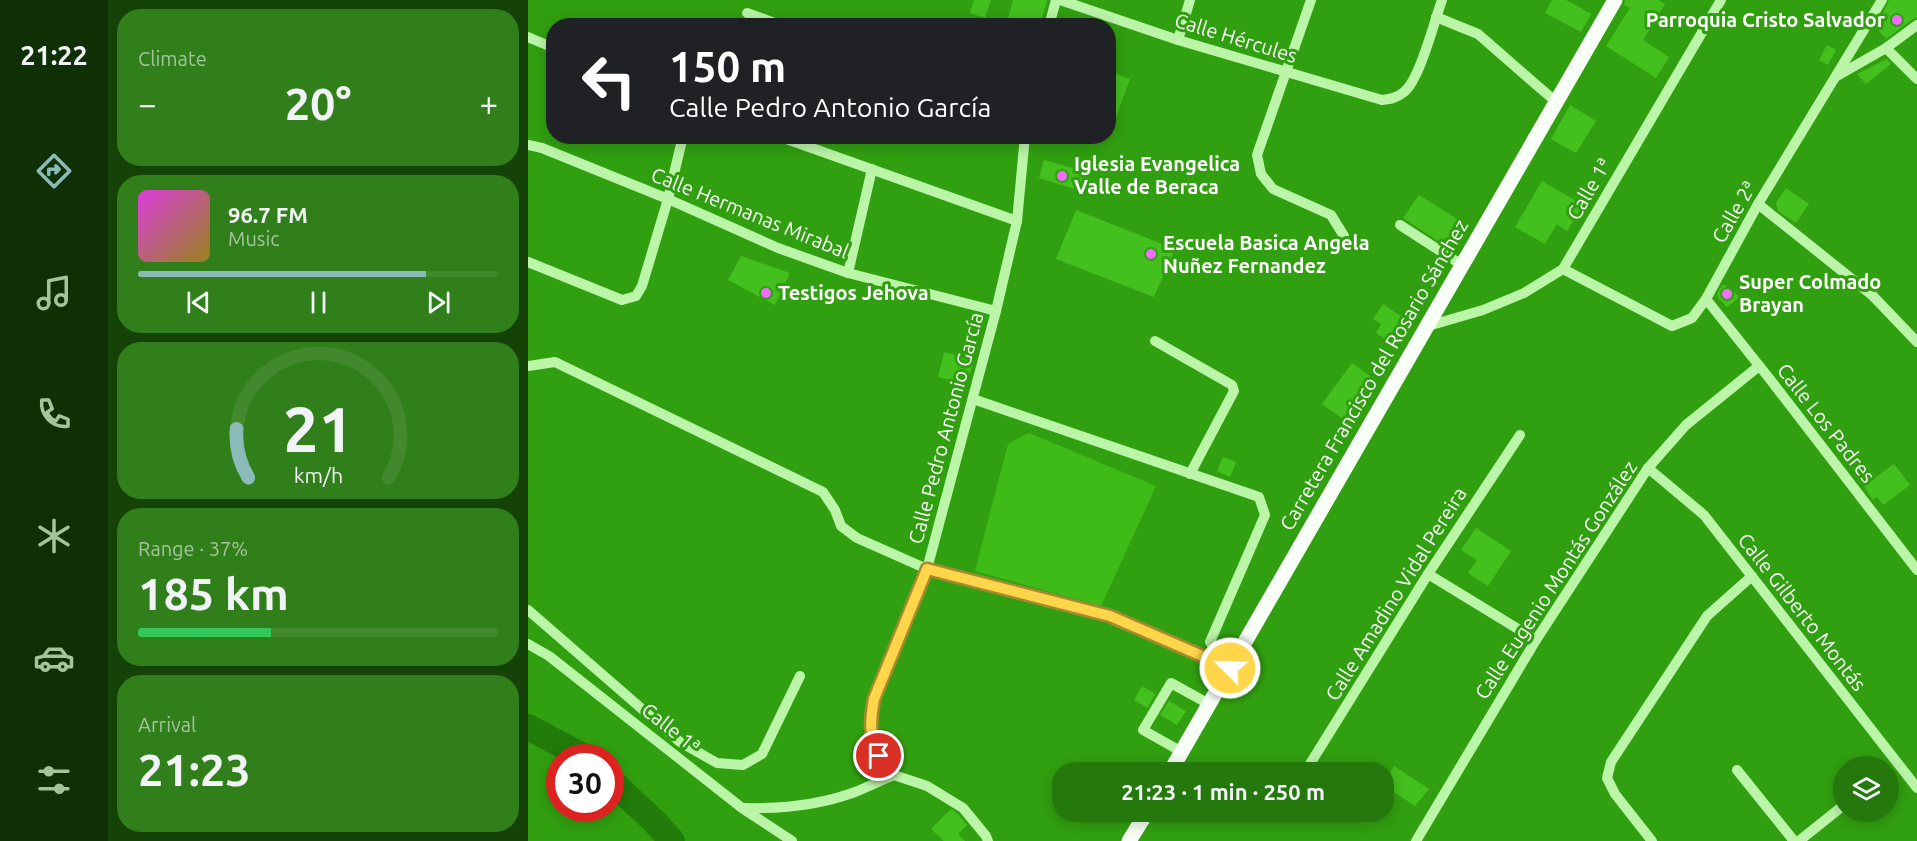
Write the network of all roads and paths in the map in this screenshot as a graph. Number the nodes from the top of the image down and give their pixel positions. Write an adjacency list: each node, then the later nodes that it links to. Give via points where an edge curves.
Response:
1 (1058, 0): 11 (street); 12 (street, Calle Hércules)
2 (1190, 0): 16 (street)
3 (1311, 0): 19 (street)
4 (1442, 0): 9 (street, Calle Hércules)
5 (1615, 0): 22 (main road, Carretera Francisco del Rosario Sánchez)
6 (1721, 0): 35 (street, Calle 1ª)
7 (1882, 0): 20 (street, Calle 2ª)
8 (747, 13): 10 (street)
9 (1436, 17): 19 (street, Calle Hércules, via 1414,79 1395,98 1368,98); 22 (street, via 1478,34)
10 (761, 18)
11 (1052, 18)
12 (1112, 18)
13 (1116, 19): 16 (street, Calle Hércules)
14 (1917, 25): 18 (street)
15 (528, 37): 17 (street)
16 (1178, 40): 19 (street, Calle Hércules)
17 (546, 45)
18 (1886, 48): 20 (street); 21 (street)
19 (1286, 73): 32 (street, via 1257,155 1261,174 1273,189 1331,215)
20 (1835, 77): 29 (street, Calle 2ª)
21 (1917, 79)
22 (1555, 101): 34 (main road, Carretera Francisco del Rosario Sánchez)
23 (681, 144): 28 (street)
24 (801, 144): 27 (street)
25 (1024, 144): 30 (street, Calle Pedro Antonio García)
26 (528, 145): 28 (street, Calle Hermanas Mirabal)
27 (872, 169): 30 (street); 36 (street)
28 (668, 199): 33 (street, via 636,296 622,300); 36 (street, Calle Hermanas Mirabal, via 778,248)
29 (1758, 204): 37 (street, Calle 2ª); 41 (street, via 1872,295)
30 (1017, 221): 38 (street, Calle Pedro Antonio García)
31 (1400, 225): 34 (street)
32 (1344, 236)
33 (528, 262)
34 (1462, 266): 39 (main road, Carretera Francisco del Rosario Sánchez)
35 (1563, 269): 37 (street, Calle 2ª, via 1672,326 1692,318); 39 (street, Calle 1ª, via 1524,293)
36 (848, 273): 38 (street, Calle Hermanas Mirabal)
37 (1706, 299): 43 (street, Calle Los Padres)
38 (996, 311): 44 (street, Calle Pedro Antonio García)
39 (1428, 326): 55 (main road, Carretera Francisco del Rosario Sánchez)
40 (1155, 341): 47 (street, via 1232,385 1234,391)
41 (1917, 342)
42 (528, 366): 48 (street, via 555,362 824,492 841,526 857,538)
43 (1759, 366): 46 (street, Calle Eugenio Montás González, via 1686,425); 49 (street, Calle Los Padres)
44 (973, 399): 47 (street); 48 (street, Calle Pedro Antonio García)
45 (1520, 435): 50 (street, Calle Amadino Vidal Pereira)
46 (1648, 468): 51 (street, Calle Gilberto Montás, via 1704,515); 53 (street, Calle Eugenio Montás González)
47 (1190, 474): 55 (street, via 1259,497 1266,515 1210,642)
48 (927, 569): 55 (street, via 1110,616); 64 (street, Calle Pedro Antonio García, via 874,699 870,720 872,740)
49 (1917, 570)
50 (1428, 574): 53 (street); 61 (street, Calle Amadino Vidal Pereira)
51 (1752, 576): 59 (street, Calle Gilberto Montás); 73 (street, via 1707,616 1611,762 1607,778 1614,794)
52 (528, 610): 56 (street, via 680,742 717,763 743,765 762,754)
53 (1536, 640): 72 (street, Calle Eugenio Montás González)
54 (528, 644): 66 (street, Calle 1ª)
55 (1230, 668): 57 (main road, Carretera Francisco del Rosario Sánchez)
56 (800, 676)
57 (1209, 704): 58 (main road, Carretera Francisco del Rosario Sánchez); 58 (street, via 1171,683 1143,730)
58 (1182, 752): 60 (main road, Carretera Francisco del Rosario Sánchez)
59 (1886, 756)
60 (1176, 762)
61 (1311, 762)
62 (1737, 770): 74 (street)
63 (1899, 772): 65 (street, Calle Gilberto Montás)
64 (894, 775): 66 (street, via 854,792 811,803 770,809); 70 (street, via 927,786 963,808)
65 (1917, 788)
66 (742, 808): 69 (street, Calle 1ª)
67 (1833, 813): 74 (street)
68 (1141, 822): 71 (main road)
69 (792, 841)
70 (988, 841)
71 (1129, 841)
72 (1416, 841)
73 (1652, 841)
74 (1796, 841)

